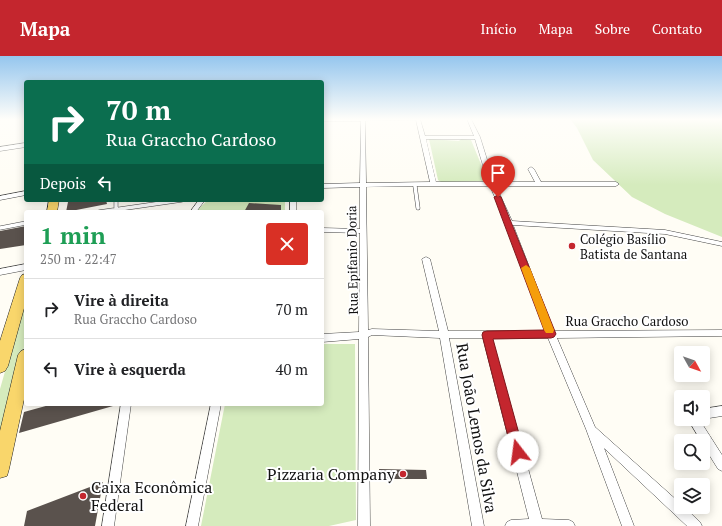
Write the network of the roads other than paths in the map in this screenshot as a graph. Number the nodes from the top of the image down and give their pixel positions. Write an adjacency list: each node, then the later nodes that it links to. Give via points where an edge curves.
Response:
1 (363, 141): 7 (street, Rua Epifanio Doria)
2 (424, 141): 9 (street)
3 (478, 141): 10 (street)
4 (24, 145): 5 (street)
5 (0, 149)
6 (531, 169): 11 (street)
7 (363, 184): 8 (street); 13 (street); 25 (street, Rua Epifanio Doria)
8 (415, 184): 9 (street); 18 (lane)
9 (433, 184): 10 (street)
10 (492, 184): 11 (street); 22 (street)
11 (539, 184): 12 (street)
12 (616, 184)
13 (324, 186)
14 (24, 193): 15 (street)
15 (0, 198)
16 (116, 202): 19 (lane)
17 (167, 202): 19 (lane)
18 (418, 208)
19 (116, 209): 20 (lane)
20 (110, 210)
21 (24, 223): 23 (lane)
22 (509, 223): 26 (street, via 665,232); 32 (street)
23 (0, 228)
24 (324, 230): 25 (street)
25 (364, 231): 35 (street, Rua Epifanio Doria)
26 (722, 244)
27 (426, 259): 33 (street, Rua João Lemos da Silva)
28 (24, 266): 29 (street)
29 (0, 272)
30 (24, 285): 38 (main road)
31 (722, 333): 32 (street, Rua Graccho Cardoso)
32 (551, 334): 34 (street, Rua Graccho Cardoso); 44 (street)
33 (444, 335): 34 (street, Rua Graccho Cardoso); 35 (street, Rua Graccho Cardoso, via 372,332); 51 (street, Rua João Lemos da Silva)
34 (487, 335): 47 (street)
35 (365, 336): 36 (street, Rua Graccho Cardoso); 50 (street, Rua Epifanio Doria)
36 (324, 338)
37 (24, 364): 46 (main road)
38 (0, 366)
39 (126, 406): 48 (street)
40 (216, 406): 49 (street)
41 (722, 412): 42 (street)
42 (710, 413)
43 (697, 426): 45 (street)
44 (591, 429): 54 (street); 55 (street)
45 (721, 463)
46 (0, 469)
47 (537, 525): 52 (street); 53 (street)
48 (108, 526)
49 (192, 526)
50 (364, 526)
51 (478, 526)
52 (511, 526)
53 (569, 526)
54 (628, 526)
55 (696, 526)

